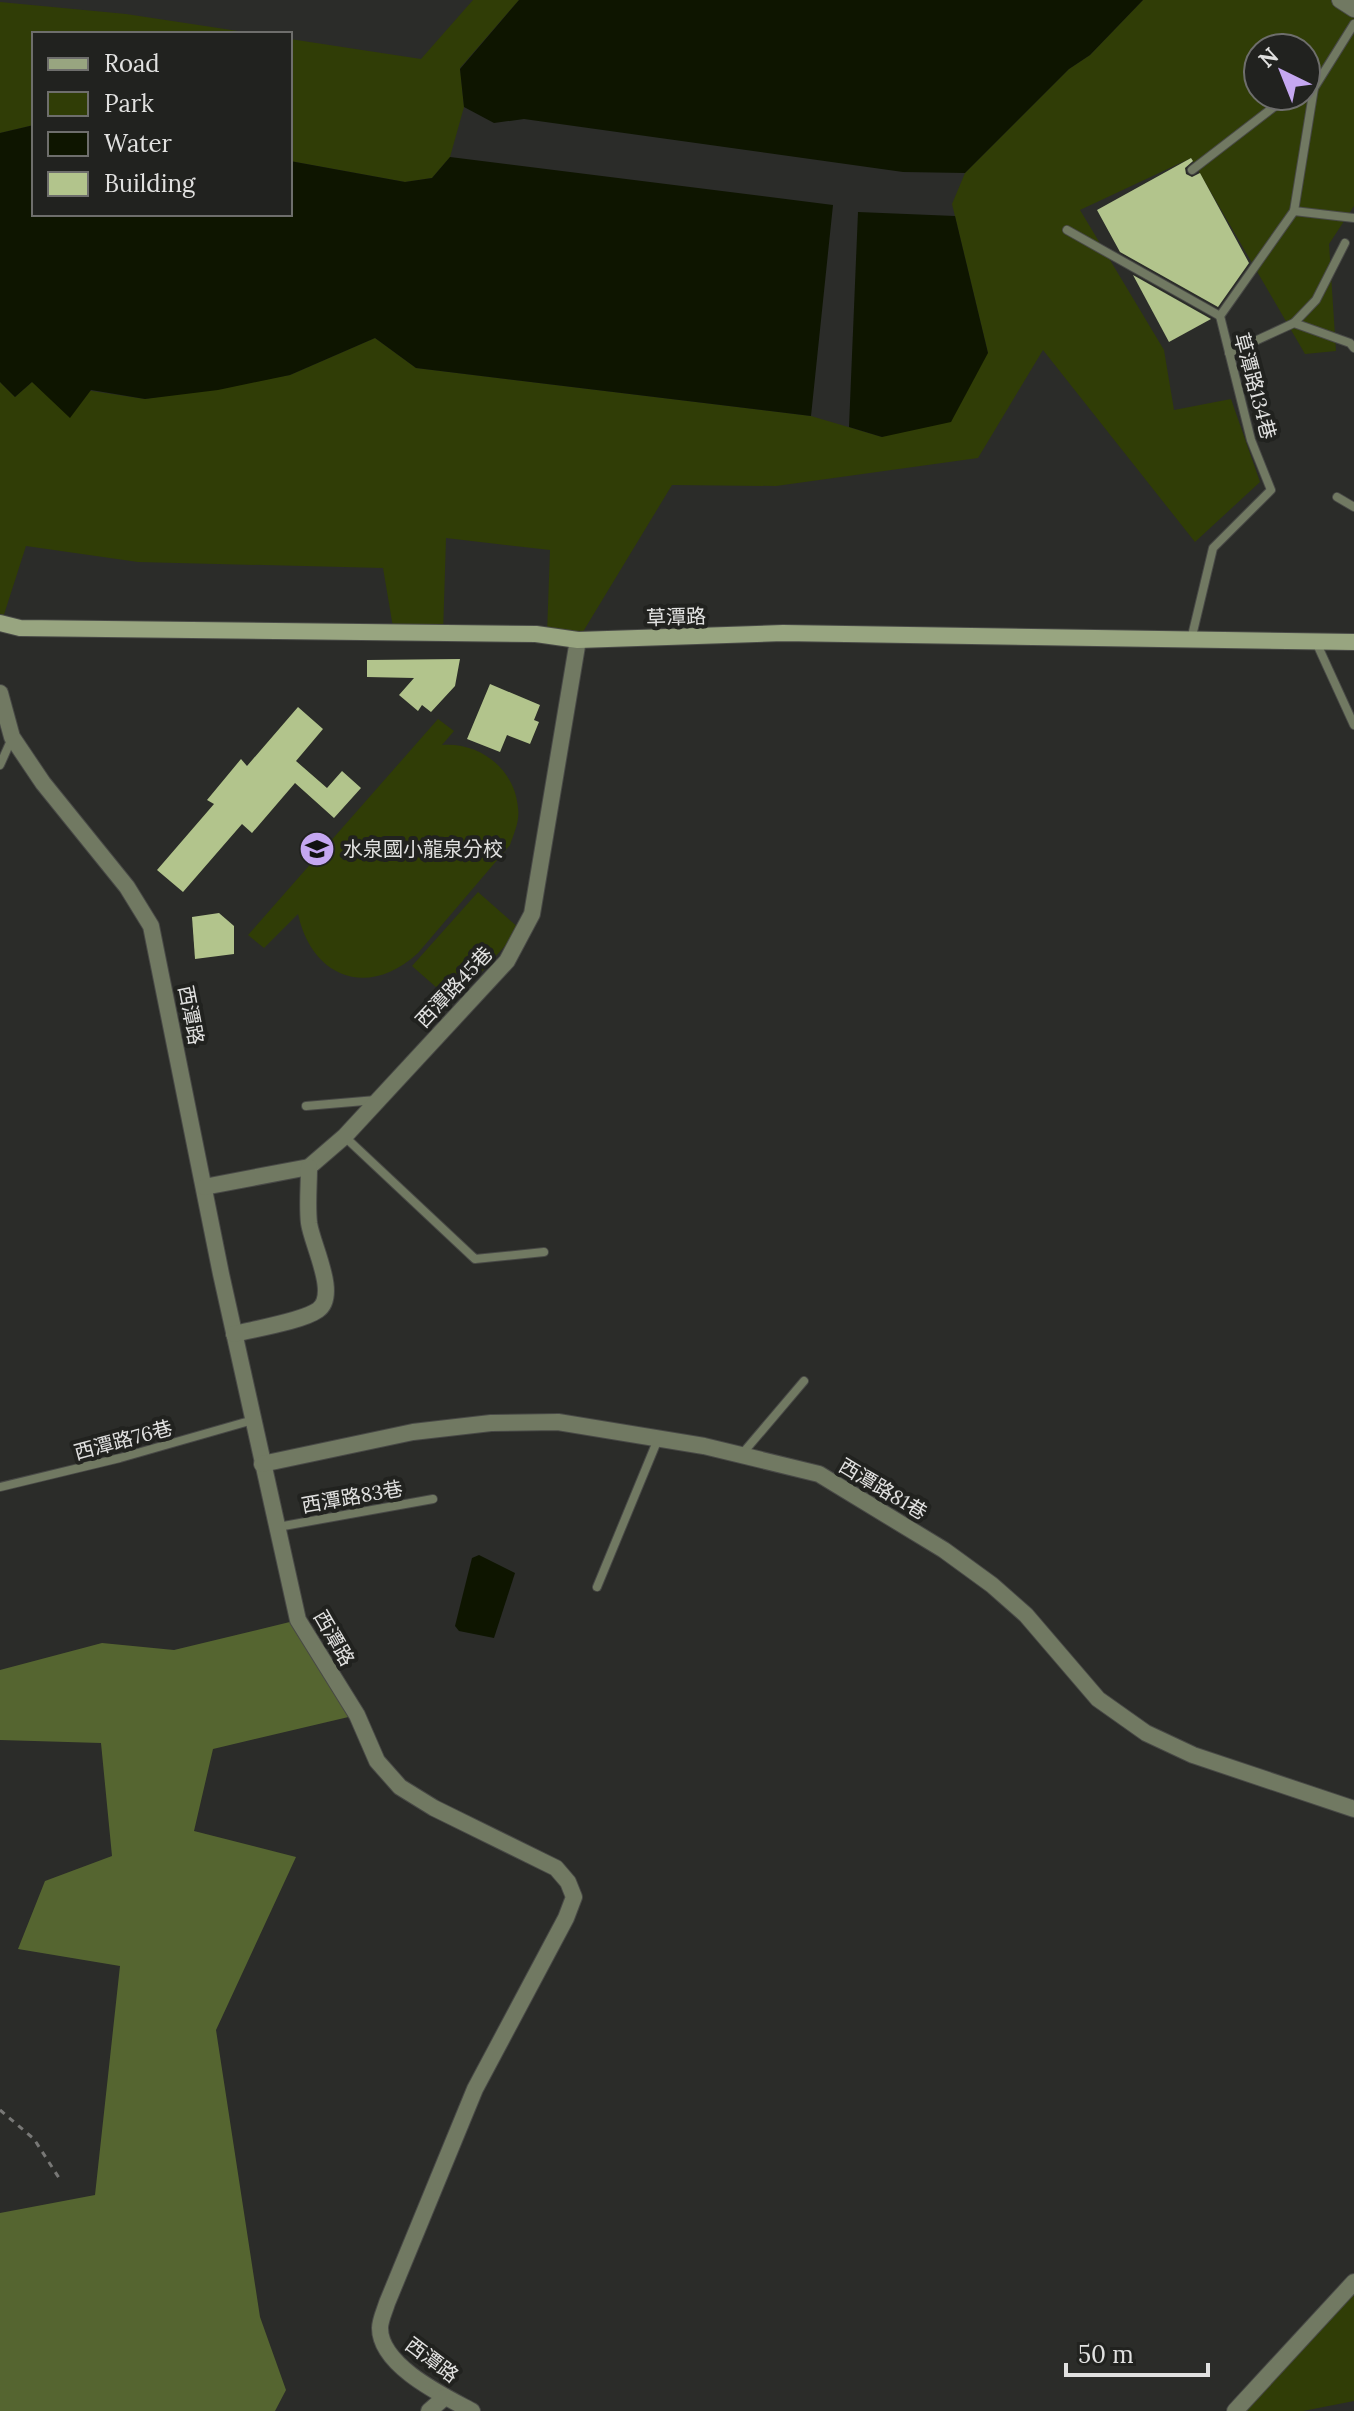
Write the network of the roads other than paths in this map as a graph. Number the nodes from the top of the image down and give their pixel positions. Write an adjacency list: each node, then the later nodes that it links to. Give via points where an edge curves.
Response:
1 (1340, 0): 2 (street)
2 (1354, 9)
3 (1354, 24): 4 (lane)
4 (1322, 72)
5 (1267, 112): 7 (lane)
6 (1307, 112): 8 (lane, 草潭路134巷)
7 (1192, 170)
8 (1294, 211): 9 (lane); 12 (lane, 草潭路134巷)
9 (1354, 218)
10 (1067, 230): 12 (lane)
11 (1345, 243): 13 (lane, via 1316,300)
12 (1220, 316): 15 (lane, 草潭路134巷)
13 (1294, 323): 14 (lane); 15 (lane)
14 (1354, 348)
15 (1229, 353): 20 (lane, 草潭路134巷, via 1251,440 1271,490 1213,548)
16 (1337, 497): 17 (lane)
17 (1354, 507)
18 (0, 623): 19 (street, 草潭路, via 20,628 536,634)
19 (578, 640): 20 (street, 草潭路, via 783,633); 27 (street, 西潭路45巷, via 532,914 507,961)
20 (1191, 640): 21 (street, 草潭路)
21 (1316, 641): 22 (street, 草潭路); 24 (lane)
22 (1354, 642)
23 (0, 693): 25 (street, 西潭路)
24 (1354, 725)
25 (12, 737): 26 (lane); 31 (street, 西潭路, via 151,926)
26 (0, 765)
27 (377, 1100): 28 (lane); 29 (street, 西潭路45巷)
28 (306, 1106)
29 (345, 1136): 30 (street, 西潭路45巷); 32 (lane, via 475,1259)
30 (309, 1167): 31 (street, 西潭路45巷); 33 (street, via 309,1224 326,1297 309,1315)
31 (204, 1187): 33 (street, 西潭路)
32 (544, 1252)
33 (234, 1334): 35 (street, 西潭路)
34 (804, 1381): 37 (lane)
35 (253, 1420): 38 (street, 西潭路); 39 (lane, 西潭路76巷)
36 (658, 1438): 37 (street, 西潭路81巷); 38 (street, 西潭路81巷, via 558,1422 491,1423 413,1432); 42 (lane)
37 (741, 1455): 43 (street, 西潭路81巷, via 819,1474 944,1550 1026,1615 1098,1699 1146,1733 1193,1755)
38 (262, 1464): 41 (street, 西潭路)
39 (0, 1487)
40 (433, 1499): 41 (lane, 西潭路83巷)
41 (278, 1527): 45 (street, 西潭路, via 298,1620 357,1715 377,1761 400,1787 434,1808 556,1868 574,1897 475,2089 380,2328 396,2363)
42 (597, 1587)
43 (1354, 1809)
44 (1354, 2282): 48 (street)
45 (445, 2397): 46 (street); 47 (street, 西潭路)
46 (429, 2411)
47 (472, 2411)
48 (1235, 2411)

